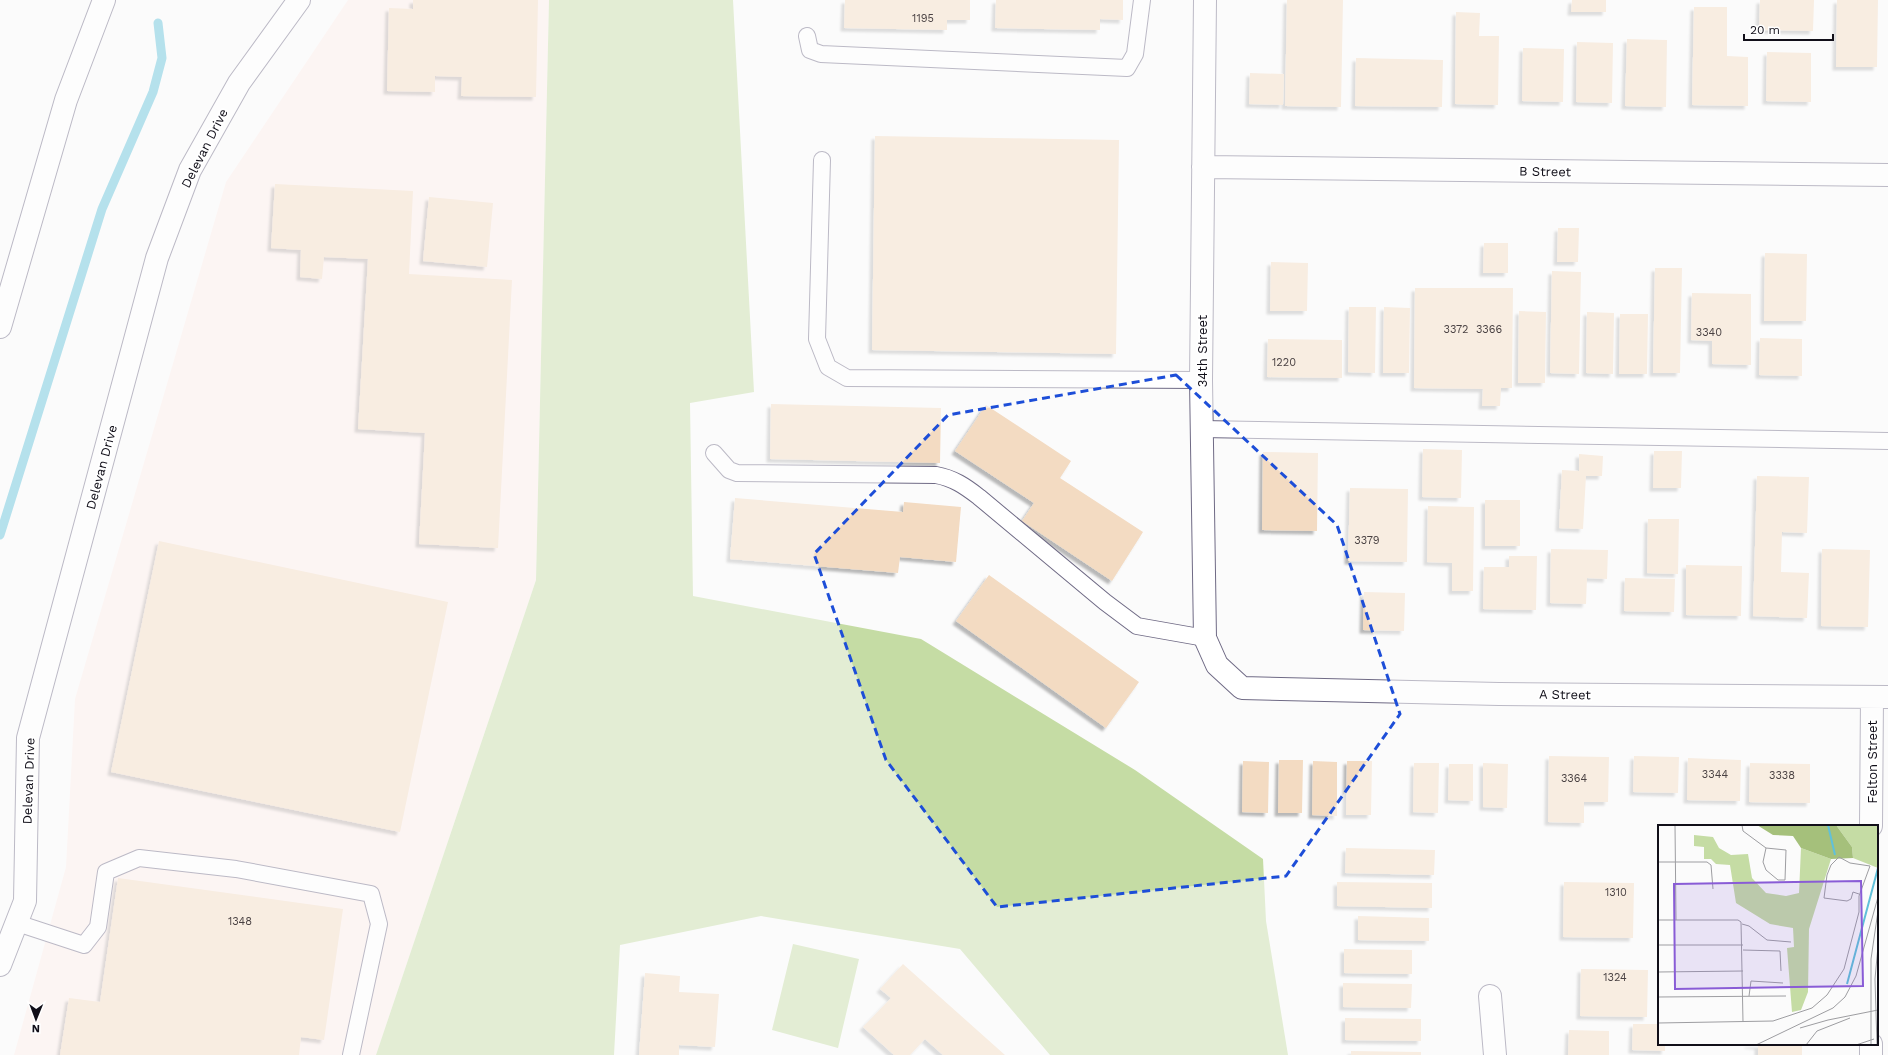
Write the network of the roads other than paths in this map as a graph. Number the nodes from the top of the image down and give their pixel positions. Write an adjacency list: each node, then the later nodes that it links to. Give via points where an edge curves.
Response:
1 (104, 0): 9 (main road, via 66,100)
2 (299, 0): 18 (main road, Delevan Drive, via 239,82 190,170 157,258 28,738 25,901)
3 (1142, 0): 5 (lane, via 1135,54 1127,68 821,54 810,50)
4 (1205, 0): 7 (main road, 34th Street)
5 (807, 36)
6 (822, 160): 10 (lane, via 817,339 828,367 847,378)
7 (1202, 167): 8 (main road, B Street); 10 (main road, 34th Street)
8 (1888, 174)
9 (0, 327)
10 (1201, 380): 11 (main road, 34th Street)
11 (1202, 429): 12 (lane); 14 (main road, 34th Street)
12 (1888, 441)
13 (714, 453): 14 (lane, via 729,470 737,473 936,475 953,479 979,496 1137,626)
14 (1205, 638): 15 (main road, 34th Street, via 1217,665)
15 (1242, 688): 16 (main road, A Street, via 1499,694)
16 (1880, 697): 17 (main road, Felton Street)
17 (1871, 825)
18 (17, 923): 19 (main road, Delevan Drive); 21 (lane, via 84,945 98,927 106,872 139,858 236,869 371,894 378,924)
19 (0, 965)
20 (1490, 996): 22 (main road)
21 (351, 1055)
22 (1495, 1055)

